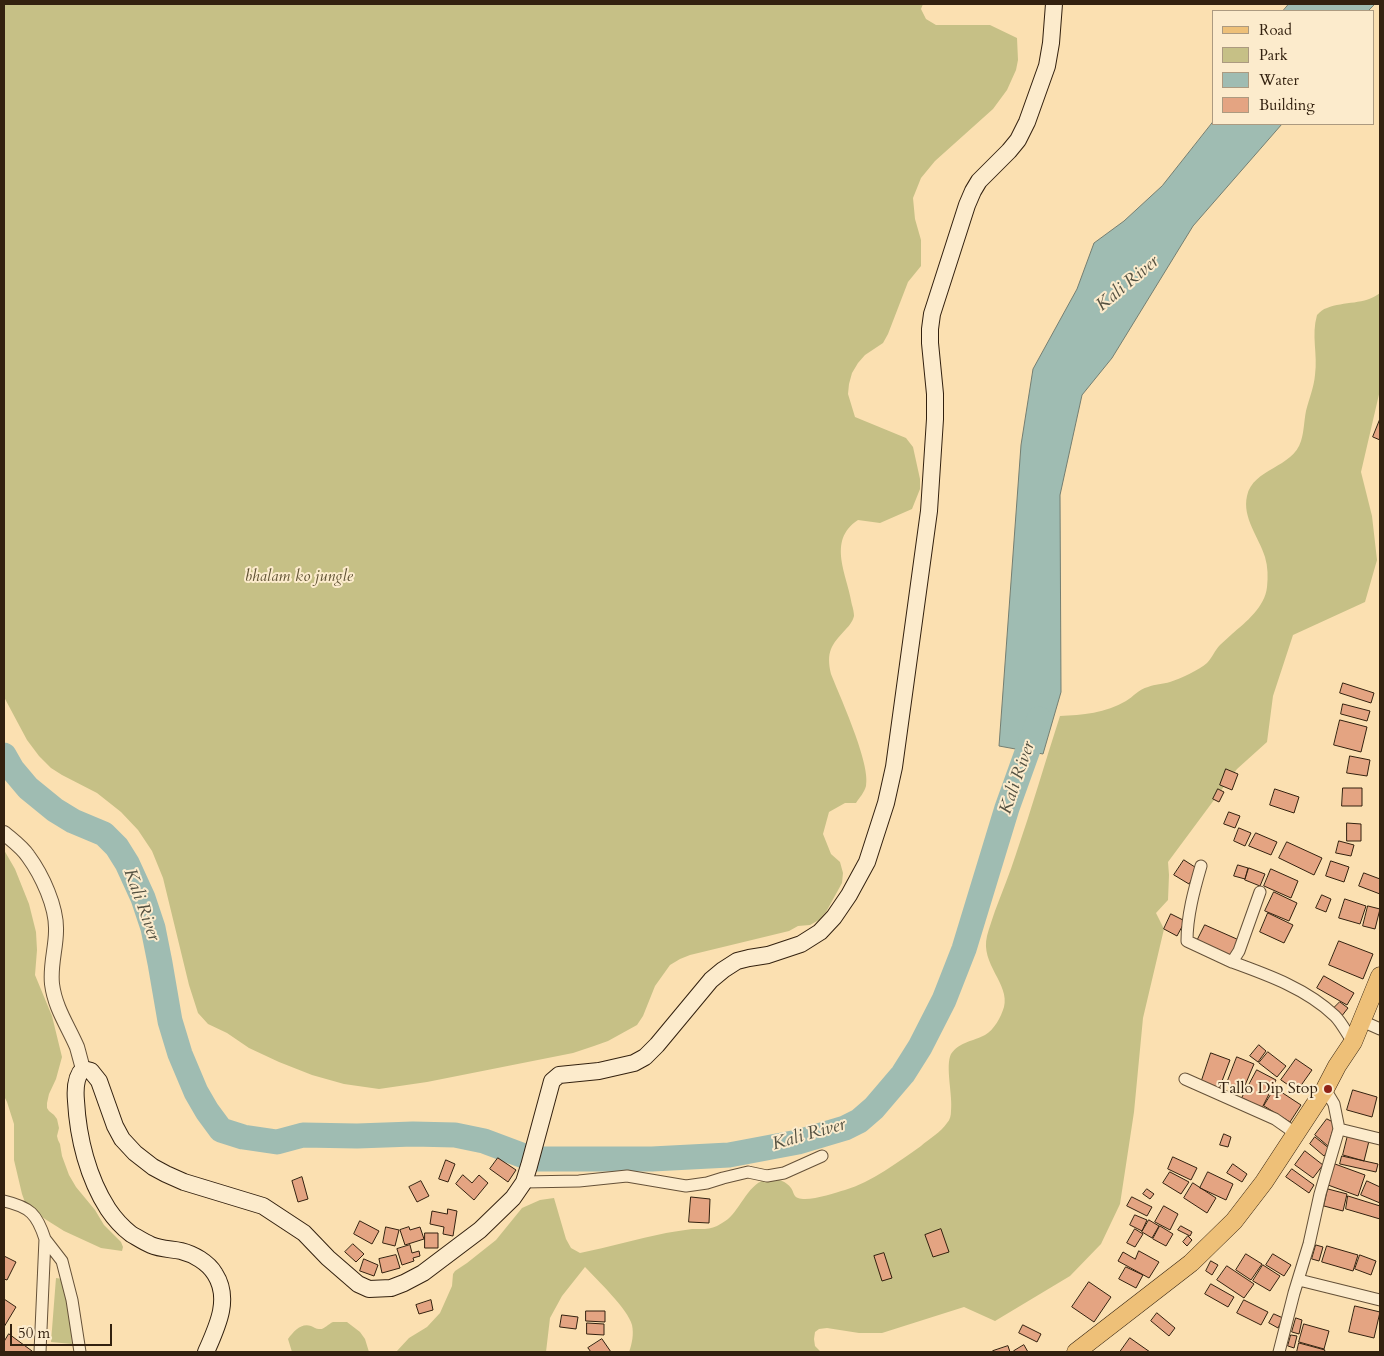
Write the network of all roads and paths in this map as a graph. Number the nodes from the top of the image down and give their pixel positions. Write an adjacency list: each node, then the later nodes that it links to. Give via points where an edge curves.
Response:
1 (1054, 4): 17 (main road, via 1047,66 1028,122 1018,140 973,191 932,314 930,343 935,420 929,511 894,767 867,862 850,895 820,932 801,944 737,961 723,970 710,980 645,1057 599,1071 559,1075 552,1081)
2 (4, 833): 10 (street, via 28,856 42,880 54,913 56,938 52,984)
3 (1201, 866): 5 (street, via 1193,893 1187,941)
4 (1260, 892): 5 (street, via 1240,951)
5 (1232, 962): 9 (street, via 1310,996 1337,1017)
6 (1380, 976): 7 (main road)
7 (1362, 1021): 8 (street); 9 (main road)
8 (1380, 1029)
9 (1353, 1042): 12 (main road)
10 (83, 1069): 17 (main road, via 91,1071 99,1081 122,1139 153,1167 263,1206 304,1233 358,1284 369,1289 390,1288 424,1273 480,1230 513,1198); 24 (main road, via 76,1082 79,1134 95,1184 108,1208 118,1222 138,1238 201,1260 222,1287 220,1317)
11 (1185, 1079): 14 (street, via 1275,1119)
12 (1325, 1088): 13 (street, via 1334,1104); 14 (main road)
13 (1339, 1129): 15 (street); 20 (street)
14 (1295, 1133): 25 (main road, via 1234,1221 1191,1263)
15 (1380, 1139)
16 (822, 1156): 17 (street, via 784,1173 767,1176 748,1172 686,1186 627,1176)
17 (524, 1182)
18 (4, 1201): 19 (street, via 33,1213)
19 (45, 1239): 22 (street); 23 (street, via 62,1261)
20 (1299, 1280): 21 (street); 26 (street)
21 (1380, 1300)
22 (40, 1352)
23 (80, 1352)
24 (206, 1352)
25 (1076, 1352)
26 (1279, 1352)

